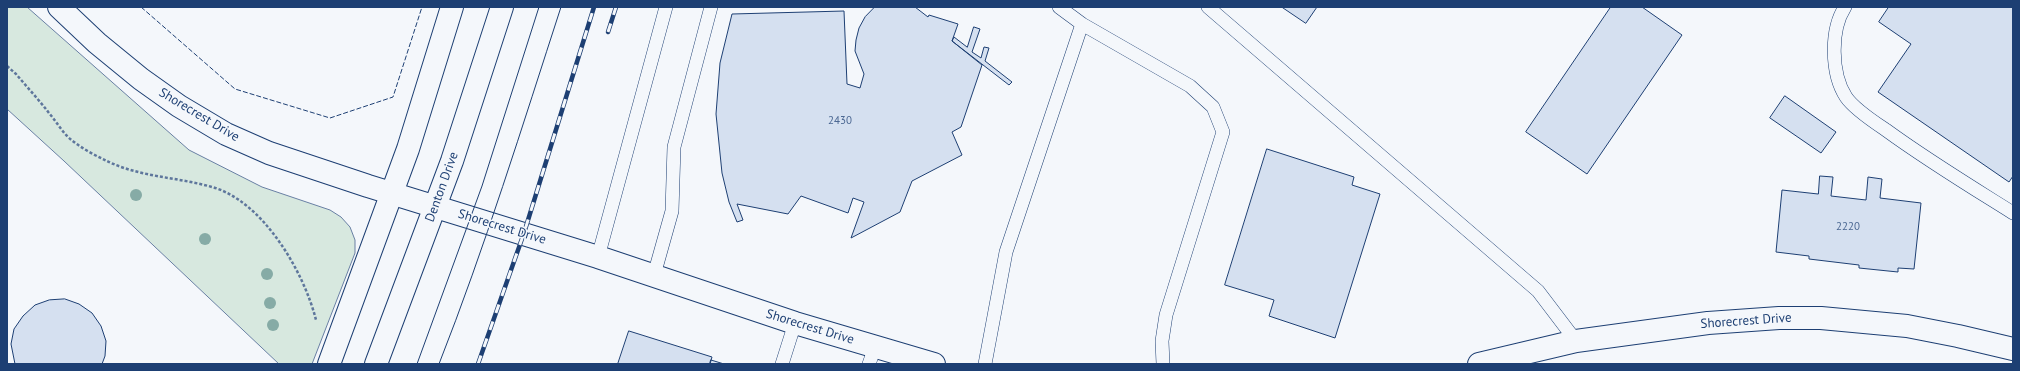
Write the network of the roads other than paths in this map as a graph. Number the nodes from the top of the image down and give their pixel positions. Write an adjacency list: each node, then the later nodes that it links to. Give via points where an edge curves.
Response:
1 (59, 7): 10 (street, Shorecrest Drive, via 141,79 178,106 226,134 269,153)
2 (452, 7): 10 (street)
3 (502, 7): 11 (street, Denton Drive)
4 (666, 7): 13 (lane)
5 (711, 7): 14 (lane, via 674,147 672,211)
6 (1059, 7): 9 (lane)
7 (1208, 7): 16 (lane, via 1538,291)
8 (1846, 7): 12 (lane, via 1842,12 1834,42 1836,73 1846,98 1868,118 1912,149)
9 (1082, 24): 23 (lane, via 1006,252); 24 (lane, via 1190,86 1213,107 1223,132 1166,315 1162,341)
10 (393, 194): 11 (street, Shorecrest Drive); 19 (street)
11 (435, 207): 13 (street, Shorecrest Drive); 20 (street, Denton Drive)
12 (2013, 213)
13 (598, 257): 14 (street, Shorecrest Drive)
14 (654, 275): 15 (street, Shorecrest Drive)
15 (795, 323): 18 (street, Shorecrest Drive); 21 (lane)
16 (1576, 341): 17 (street, Shorecrest Drive, via 1708,323 1821,318 1907,326); 25 (street, Shorecrest Drive)
17 (2013, 349)
18 (872, 355): 22 (street, Shorecrest Drive)
19 (329, 364)
20 (376, 364)
21 (782, 364)
22 (934, 364)
23 (985, 364)
24 (1163, 364)
25 (1479, 364)

